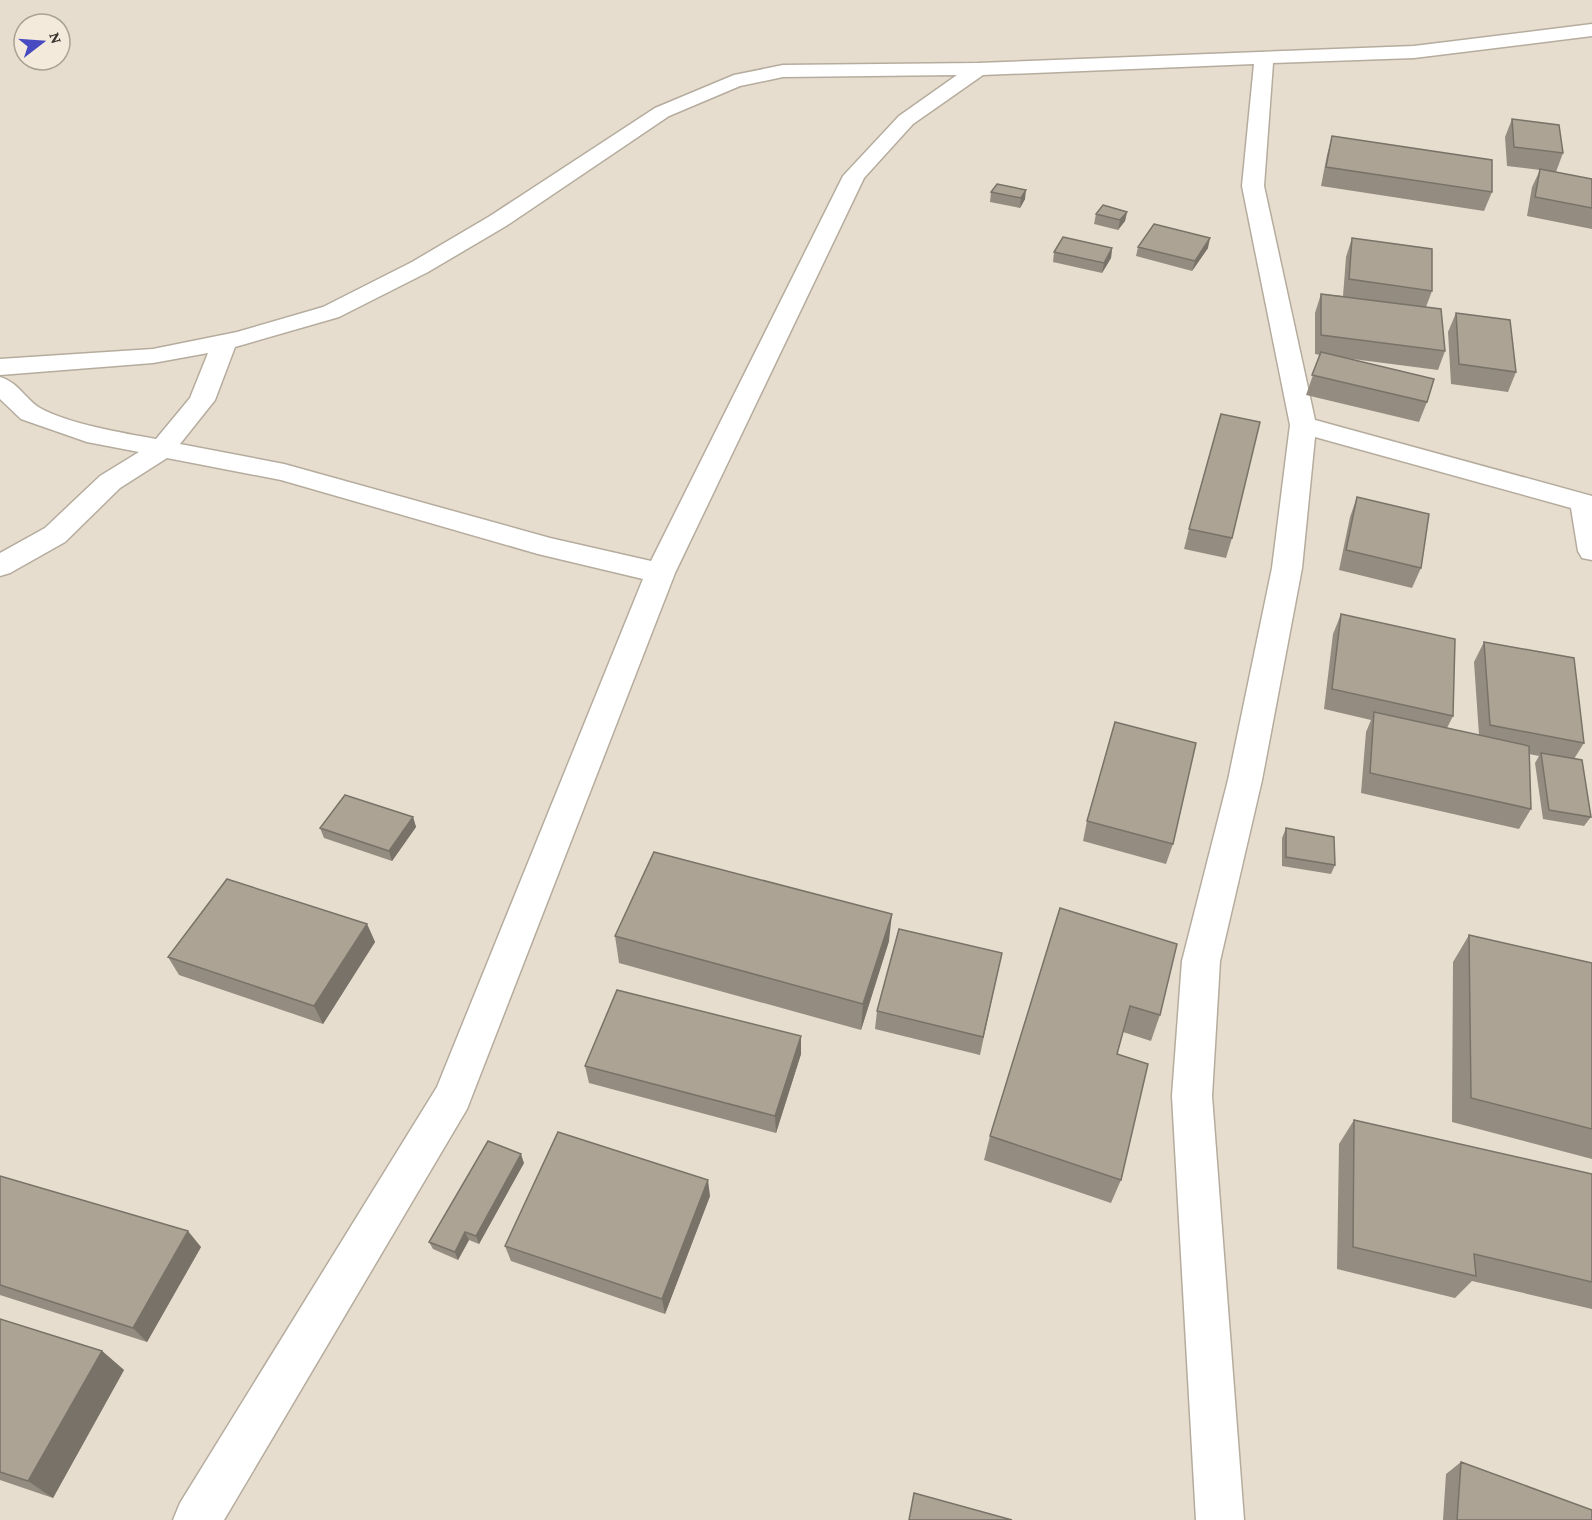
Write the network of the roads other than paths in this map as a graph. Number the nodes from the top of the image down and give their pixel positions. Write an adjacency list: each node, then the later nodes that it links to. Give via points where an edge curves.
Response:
1 (1592, 30): 2 (street, via 1414,52)
2 (1264, 57): 3 (street); 7 (street, via 1252,186)
3 (978, 69): 4 (street, via 783,70 734,81 662,112 498,221 361,297 331,312); 12 (street, via 906,120 854,176)
4 (225, 342): 5 (street, via 153,356); 8 (street, via 202,400)
5 (0, 367)
6 (0, 385): 8 (street, via 30,413 96,436)
7 (1303, 425): 9 (street); 14 (street, via 1287,568 1245,780 1201,961 1192,1096)
8 (161, 450): 11 (street, via 110,482 55,535); 12 (street, via 284,472 548,548)
9 (1588, 504): 10 (street)
10 (1592, 551)
11 (0, 566)
12 (660, 573): 13 (street, via 453,1096)
13 (197, 1520)
14 (1220, 1520)

